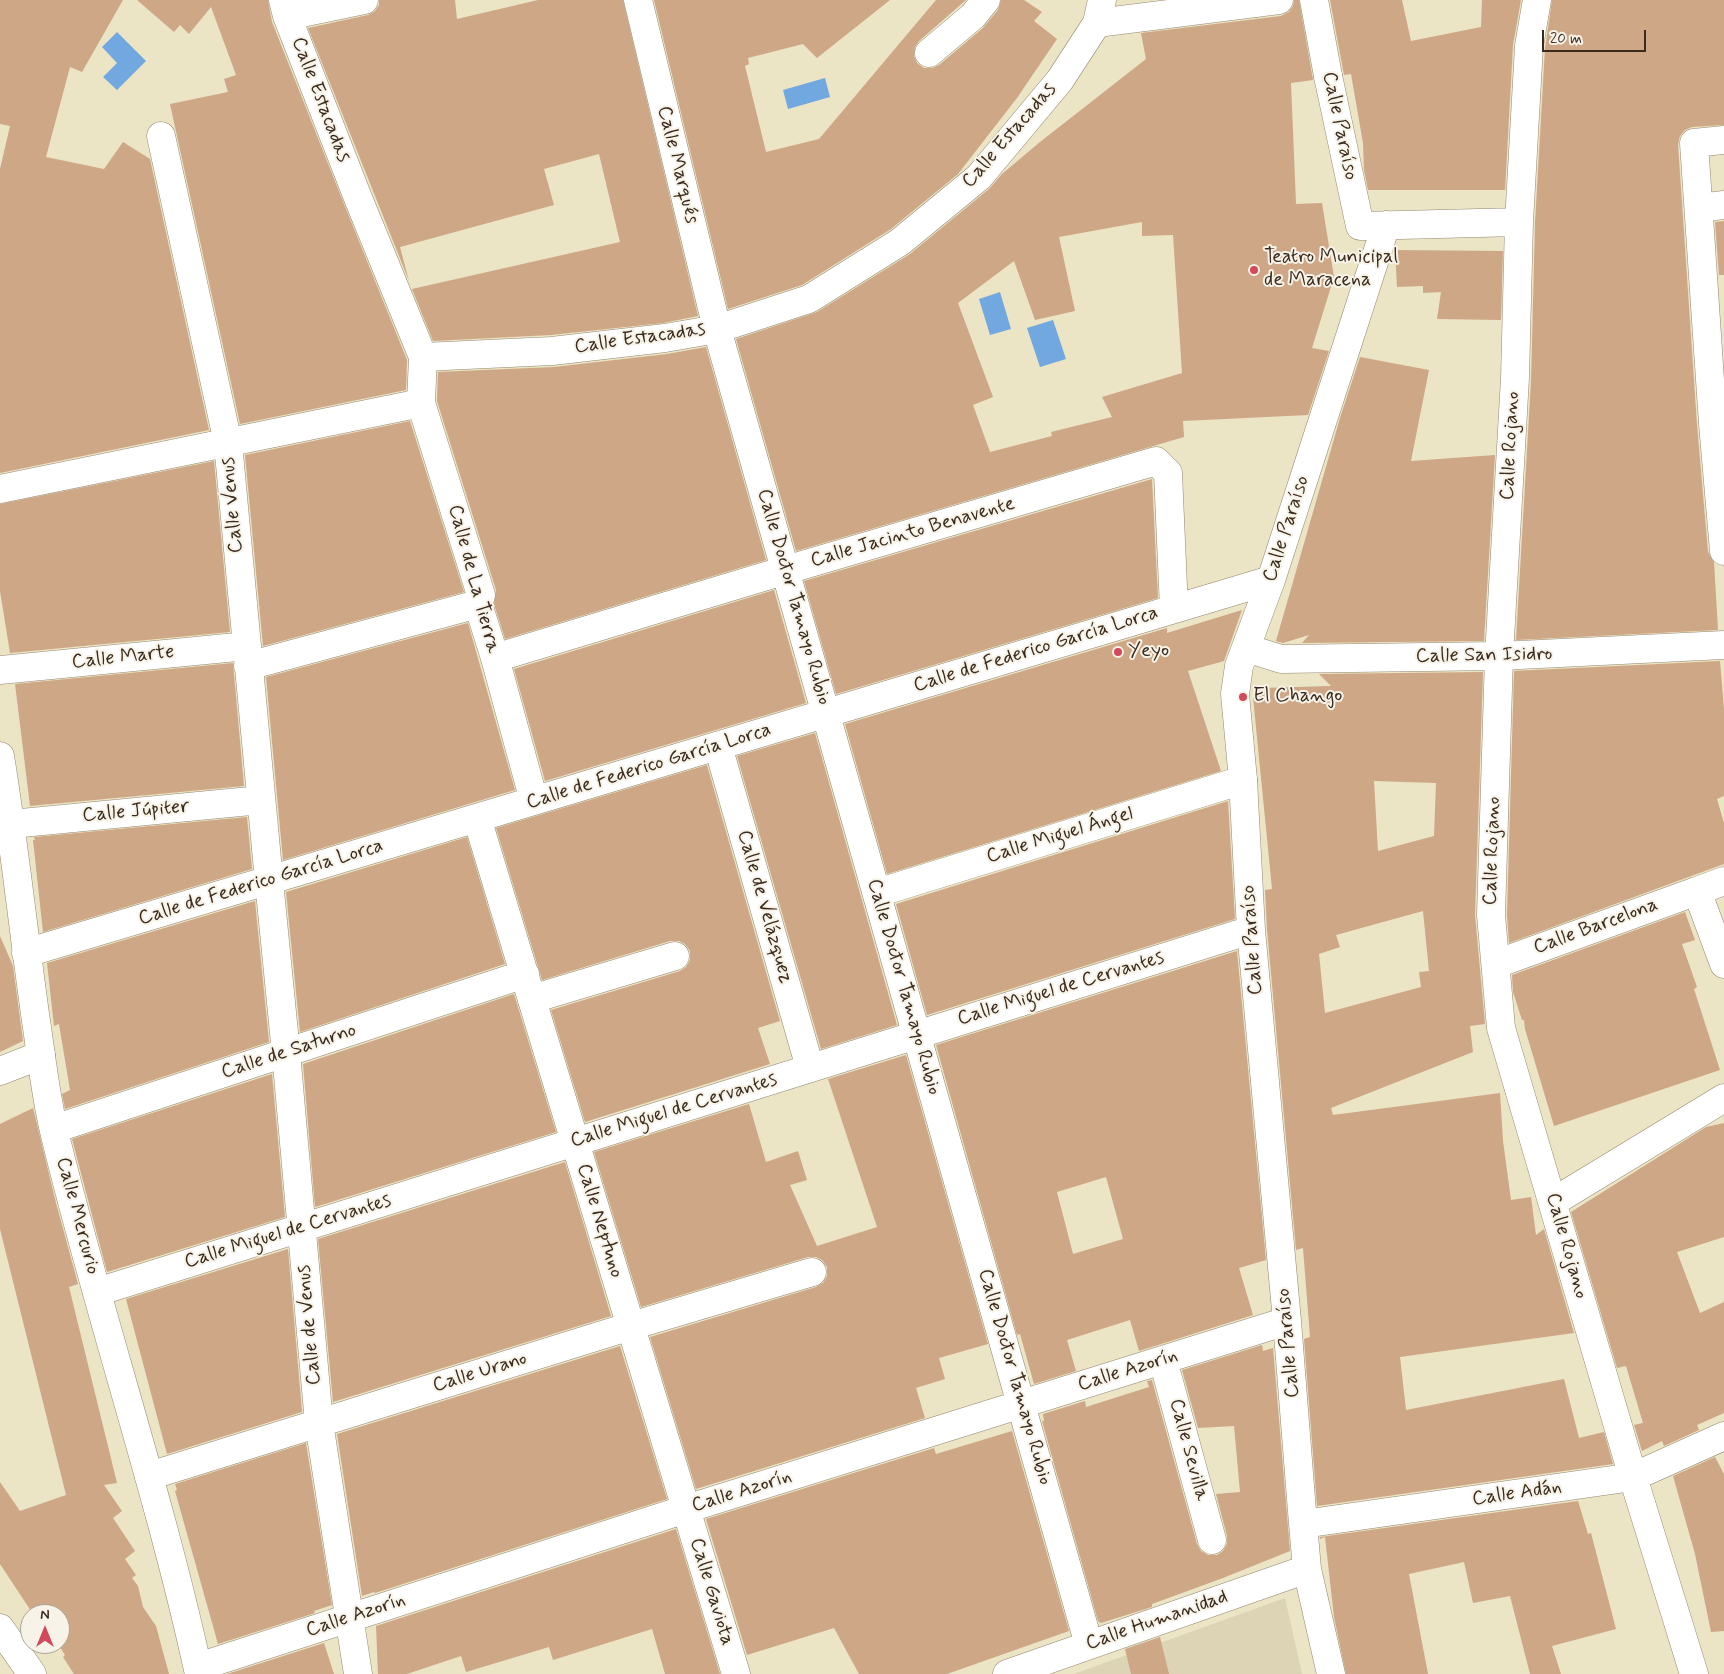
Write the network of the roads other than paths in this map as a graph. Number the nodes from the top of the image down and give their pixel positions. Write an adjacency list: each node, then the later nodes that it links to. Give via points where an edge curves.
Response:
1 (364, 0): 7 (street)
2 (638, 0): 15 (street, Calle Marqués)
3 (986, 0): 9 (street, via 973,16)
4 (1314, 0): 14 (street, Calle Paraíso, via 1360,226)
5 (1537, 0): 13 (street, Calle Rojano, via 1530,46)
6 (1267, 2): 8 (street)
7 (285, 8): 16 (street, Calle Estacadas)
8 (1099, 12): 15 (street, Calle Estacadas, via 1060,80 979,177 900,242 809,298)
9 (929, 53)
10 (161, 136): 19 (street, Calle Venus)
11 (1724, 140): 12 (street, via 1694,143)
12 (1711, 207): 18 (street)
13 (1519, 222): 14 (street, Calle Paraíso); 29 (street, Calle Rojano, via 1515,378)
14 (1386, 225): 23 (street, Calle Paraíso)
15 (717, 329): 16 (street, Calle Estacadas, via 552,351); 22 (street, Calle Doctor Tamayo Rubio)
16 (423, 357): 17 (street, Calle de La Tierra)
17 (421, 403): 19 (street); 24 (street, Calle de La Tierra, via 481,594)
18 (1719, 438): 21 (street)
19 (228, 443): 20 (street); 28 (street, Calle Venus)
20 (0, 489)
21 (1724, 550)
22 (786, 570): 25 (street, Calle Jacinto Benavente, via 1156,462 1168,473); 30 (street, Calle Jacinto Benavente); 32 (street, Calle Doctor Tamayo Rubio)
23 (1271, 580): 25 (street, Calle de Federico García Lorca); 27 (street, Calle Paraíso)
24 (478, 604): 28 (street, Calle Marte); 30 (street, Calle de La Tierra)
25 (1174, 609): 32 (street, Calle de Federico García Lorca)
26 (1724, 645): 29 (street, Calle San Isidro)
27 (1246, 648): 29 (street, Calle San Isidro, via 1281,659); 35 (street, Calle Paraíso, via 1235,694)
28 (247, 656): 31 (street, Calle Marte); 36 (street, Calle Venus)
29 (1499, 656): 47 (street, Calle Rojano, via 1491,915)
30 (495, 658): 37 (street, Calle de La Tierra)
31 (0, 670)
32 (826, 713): 33 (street, Calle de Federico García Lorca); 43 (street, Calle Doctor Tamayo Rubio)
33 (718, 746): 37 (street, Calle de Federico García Lorca); 53 (street, Calle de Velázquez)
34 (0, 756): 38 (street, Calle Mercurio)
35 (1243, 780): 43 (street, Calle Miguel Ángel); 44 (street, Calle Paraíso)
36 (261, 800): 38 (street, Calle Júpiter); 41 (street, Calle Venus)
37 (534, 801): 39 (street, Calle de Federico García Lorca)
38 (6, 816): 45 (street, Calle Mercurio)
39 (477, 818): 41 (street, Calle de Federico García Lorca); 49 (street, Calle Neptuno)
40 (1724, 880): 42 (street, Calle Barcelona)
41 (268, 881): 45 (street, Calle de Federico García Lorca); 51 (street, Calle de Venus)
42 (1697, 890): 47 (street, Calle Barcelona); 48 (street)
43 (877, 893): 50 (street, Calle Doctor Tamayo Rubio)
44 (1251, 930): 50 (street, Calle Miguel de Cervantes); 62 (street, Calle Paraíso)
45 (26, 953): 52 (street, Calle Mercurio)
46 (675, 956): 49 (street, Calle de Saturno)
47 (1496, 964): 58 (street, Calle Rojano, via 1501,1028)
48 (1724, 964)
49 (528, 987): 51 (street, Calle de Saturno); 57 (street, Calle Neptuno)
50 (916, 1034): 53 (street, Calle Miguel de Cervantes); 65 (street, Calle Doctor Tamayo Rubio)
51 (286, 1053): 56 (street, Calle de Saturno); 59 (street, Calle de Venus)
52 (41, 1055): 54 (street); 56 (street, Calle Mercurio)
53 (810, 1068): 57 (street, Calle Miguel de Cervantes)
54 (0, 1071)
55 (1724, 1098): 58 (street)
56 (54, 1129): 61 (street, Calle Mercurio)
57 (575, 1142): 59 (street, Calle Miguel de Cervantes); 63 (street, Calle Neptuno)
58 (1553, 1202): 69 (street, Calle Rojano)
59 (302, 1228): 61 (street, Calle Miguel de Cervantes); 66 (street, Calle de Venus)
60 (812, 1272): 63 (street, Calle Urano)
61 (97, 1292): 68 (street, Calle Mercurio)
62 (1287, 1321): 64 (street, Calle Azorín); 71 (street, Calle Paraíso)
63 (631, 1326): 66 (street, Calle Urano); 70 (street, Calle Neptuno)
64 (1163, 1360): 65 (street, Calle Azorín); 72 (street, Calle Sevilla)
65 (1022, 1404): 70 (street, Calle Azorín); 76 (street, Calle Doctor Tamayo Rubio)
66 (320, 1423): 68 (street, Calle Urano); 74 (street, Calle de Venus)
67 (1723, 1440): 69 (street, Calle Adán)
68 (149, 1476): 77 (street, Calle Mercurio)
69 (1633, 1477): 71 (street, Calle Adán); 83 (street, Calle Rojano)
70 (686, 1510): 74 (street, Calle Azorín); 80 (street, Calle Gaviota)
71 (1303, 1524): 73 (street, Calle Paraíso)
72 (1212, 1540)
73 (1307, 1568): 76 (street, Calle Humanidad); 82 (street, Calle Paraíso)
74 (351, 1618): 77 (street, Calle Azorín); 79 (street, Calle de Venus)
75 (0, 1628): 78 (street)
76 (1089, 1645): 81 (street, Calle Humanidad)
77 (199, 1671)
78 (32, 1674)
79 (358, 1674)
80 (736, 1674)
81 (1007, 1674)
82 (1331, 1674)
83 (1694, 1674)

